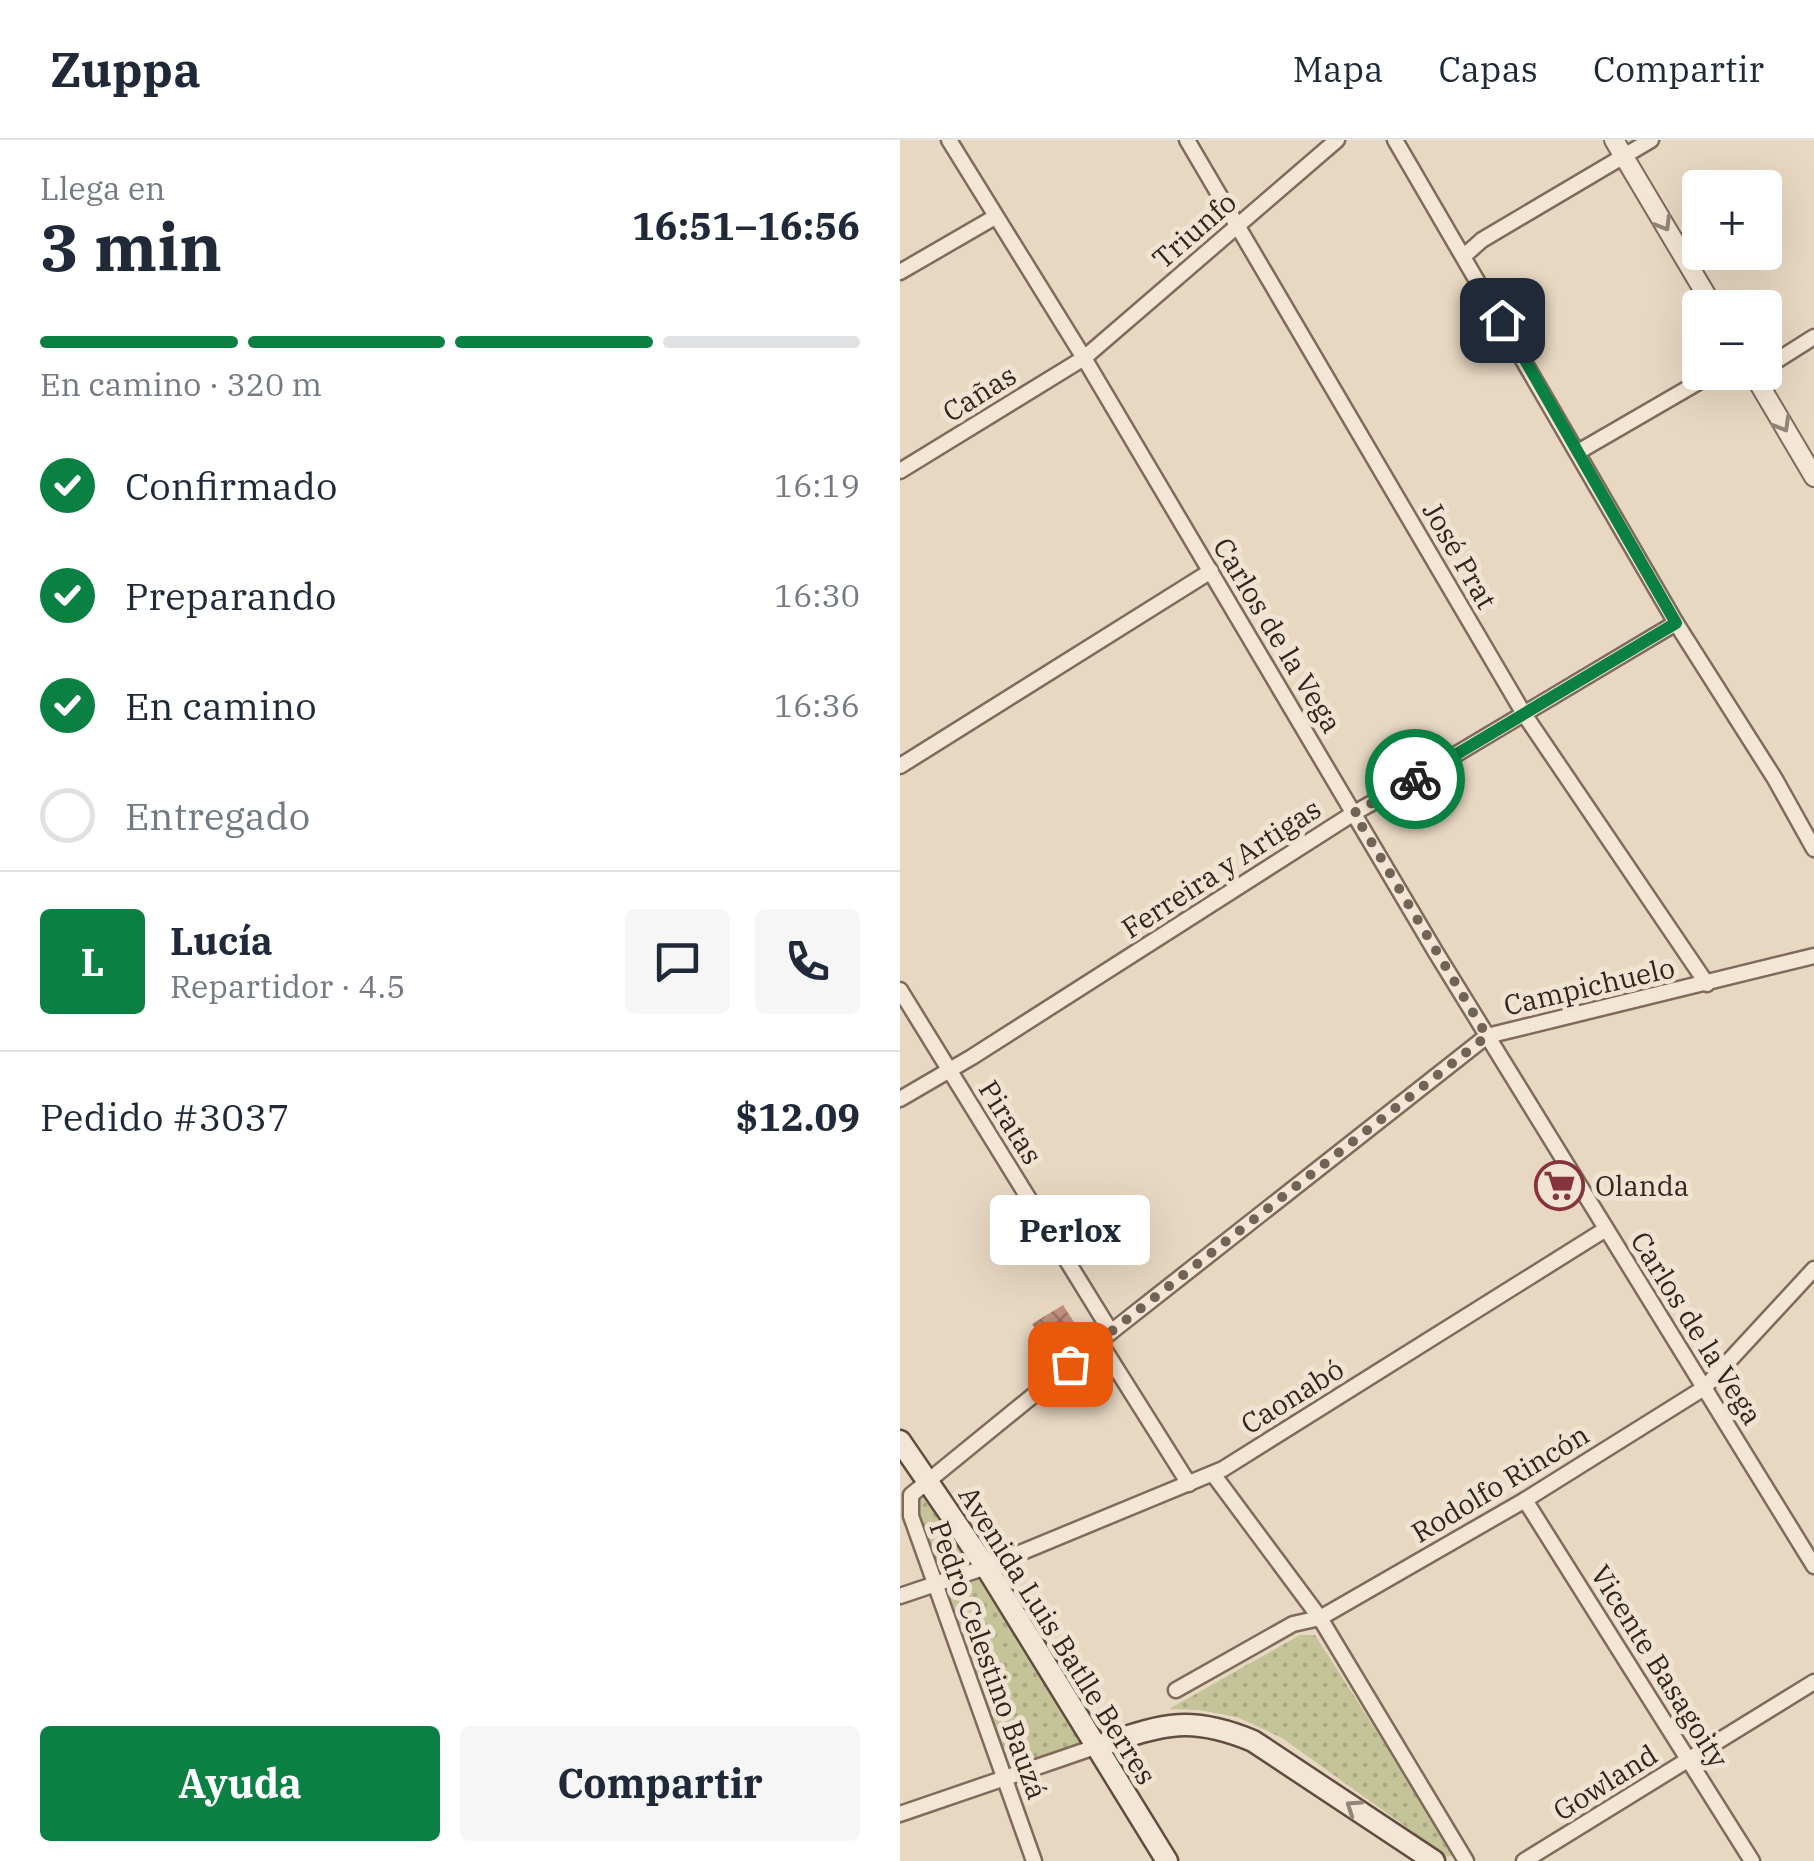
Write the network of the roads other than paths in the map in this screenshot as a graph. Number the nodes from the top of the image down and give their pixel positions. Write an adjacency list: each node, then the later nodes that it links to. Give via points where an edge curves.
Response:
1 (948, 140): 8 (street, Carlos de la Vega)
2 (1187, 140): 9 (street, José Prat)
3 (1337, 140): 9 (street, Triunfo)
4 (1395, 140): 10 (street)
5 (1614, 140): 7 (street)
6 (1651, 140): 7 (street)
7 (1624, 157): 10 (street); 12 (street, one-way to 12)
8 (995, 217): 11 (street); 15 (street, Carlos de la Vega)
9 (1238, 225): 15 (street, Triunfo); 23 (street, José Prat)
10 (1464, 254): 18 (street)
11 (900, 272)
12 (1703, 290)
13 (1814, 336): 14 (street)
14 (1782, 357)
15 (1084, 358): 19 (street, Cañas); 21 (street, Carlos de la Vega)
16 (1685, 390): 18 (street)
17 (1763, 390): 20 (street, one-way to 20)
18 (1578, 452): 22 (street)
19 (900, 471)
20 (1814, 477)
21 (1211, 571): 24 (street); 25 (street, Carlos de la Vega)
22 (1676, 623): 23 (street, Ferreira y Artigas); 26 (street)
23 (1524, 714): 25 (street, Ferreira y Artigas); 28 (street, José Prat)
24 (900, 766)
25 (1354, 813): 30 (street, Carlos de la Vega); 31 (street, Ferreira y Artigas)
26 (1814, 849)
27 (1814, 956): 28 (street, Campichuelo)
28 (1706, 984): 30 (street, Campichuelo)
29 (900, 990): 31 (street, Piratas)
30 (1487, 1036): 33 (street, Carlos de la Vega); 35 (street, Campichuelo)
31 (949, 1070): 32 (street, Ferreira y Artigas); 35 (street, Piratas)
32 (900, 1099)
33 (1606, 1229): 36 (street, Carlos de la Vega); 38 (street, Caonabó)
34 (1814, 1270): 36 (street, Rodolfo Rincón)
35 (1105, 1336): 39 (street, Campichuelo); 40 (street, Piratas)
36 (1704, 1388): 41 (street, Rodolfo Rincón); 42 (street, Carlos de la Vega)
37 (900, 1441): 39 (main road, Avenida Luis Batlle Berres)
38 (1212, 1474): 40 (street, Caonabó); 46 (street)
39 (926, 1480): 43 (main road, Avenida Luis Batlle Berres); 44 (street, Pedro Celestino Bauzá, via 909,1506)
40 (1188, 1484): 43 (street, Caonabó)
41 (1524, 1500): 46 (street, Rodolfo Rincón); 50 (street, Vicente Basagoity)
42 (1814, 1566)
43 (986, 1568): 44 (street); 49 (main road, Avenida Luis Batlle Berres)
44 (934, 1584): 45 (street); 51 (street, Pedro Celestino Bauzá)
45 (900, 1596)
46 (1320, 1618): 48 (street, Rodolfo Rincón, via 1293,1624); 56 (street)
47 (1814, 1682): 50 (street, Gowland)
48 (1176, 1690)
49 (1098, 1746): 51 (street); 54 (main road, Avenida Luis Batlle Berres); 55 (main road, one-way to 49, via 1228,1730 1169,1725)
50 (1690, 1758): 57 (street, Gowland); 58 (street, Vicente Basagoity)
51 (1005, 1776): 52 (street); 53 (street, Pedro Celestino Bauzá)
52 (900, 1814)
53 (1034, 1861)
54 (1167, 1861)
55 (1434, 1861)
56 (1466, 1861)
57 (1524, 1861)
58 (1752, 1861)

